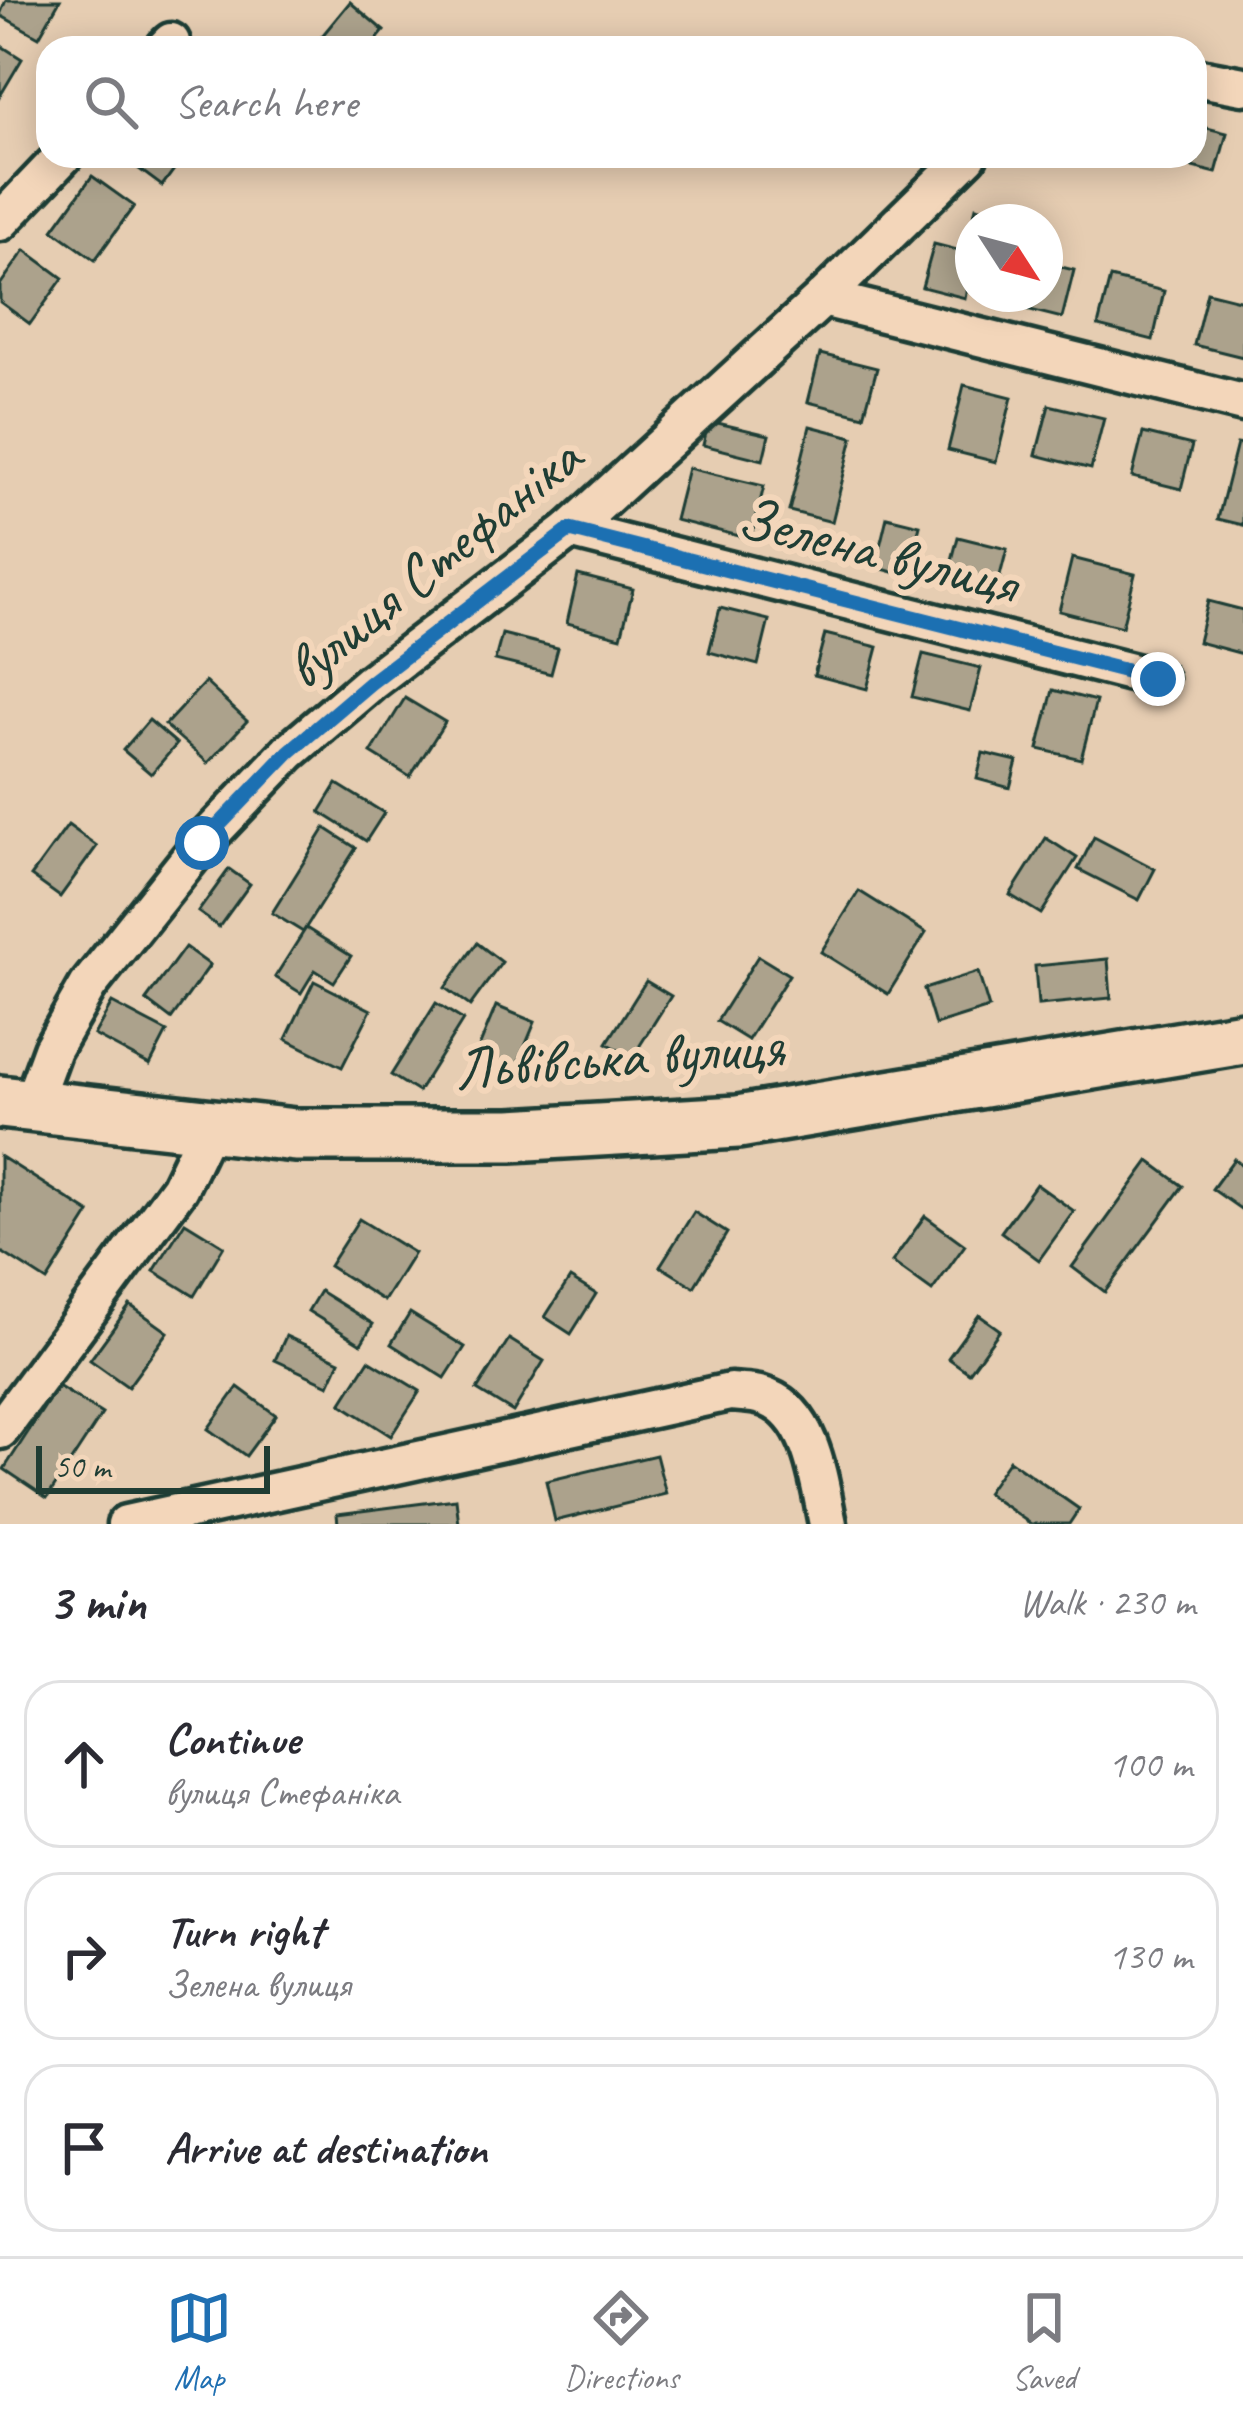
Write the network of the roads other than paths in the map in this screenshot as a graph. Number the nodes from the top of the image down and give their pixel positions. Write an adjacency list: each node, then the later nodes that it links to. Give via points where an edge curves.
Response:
1 (1207, 79): 2 (street)
2 (1243, 86)
3 (52, 168): 5 (street)
4 (956, 168): 6 (street, вулиця Стефаніка)
5 (0, 222)
6 (823, 298): 7 (street); 8 (street, вулиця Стефаніка)
7 (1243, 403)
8 (570, 530): 9 (street, Зелена вулиця); 11 (street, вулиця Стефаніка, via 289,752 202,843 88,986)
9 (1158, 679)
10 (1243, 1038): 12 (street, Львівська вулиця, via 738,1122 511,1136 295,1136)
11 (15, 1104): 12 (street, Львівська вулиця)
12 (209, 1126): 13 (street, via 179,1188)
13 (0, 1430)
14 (126, 1524): 15 (street, via 730,1392 764,1395 798,1422)
15 (828, 1524)

